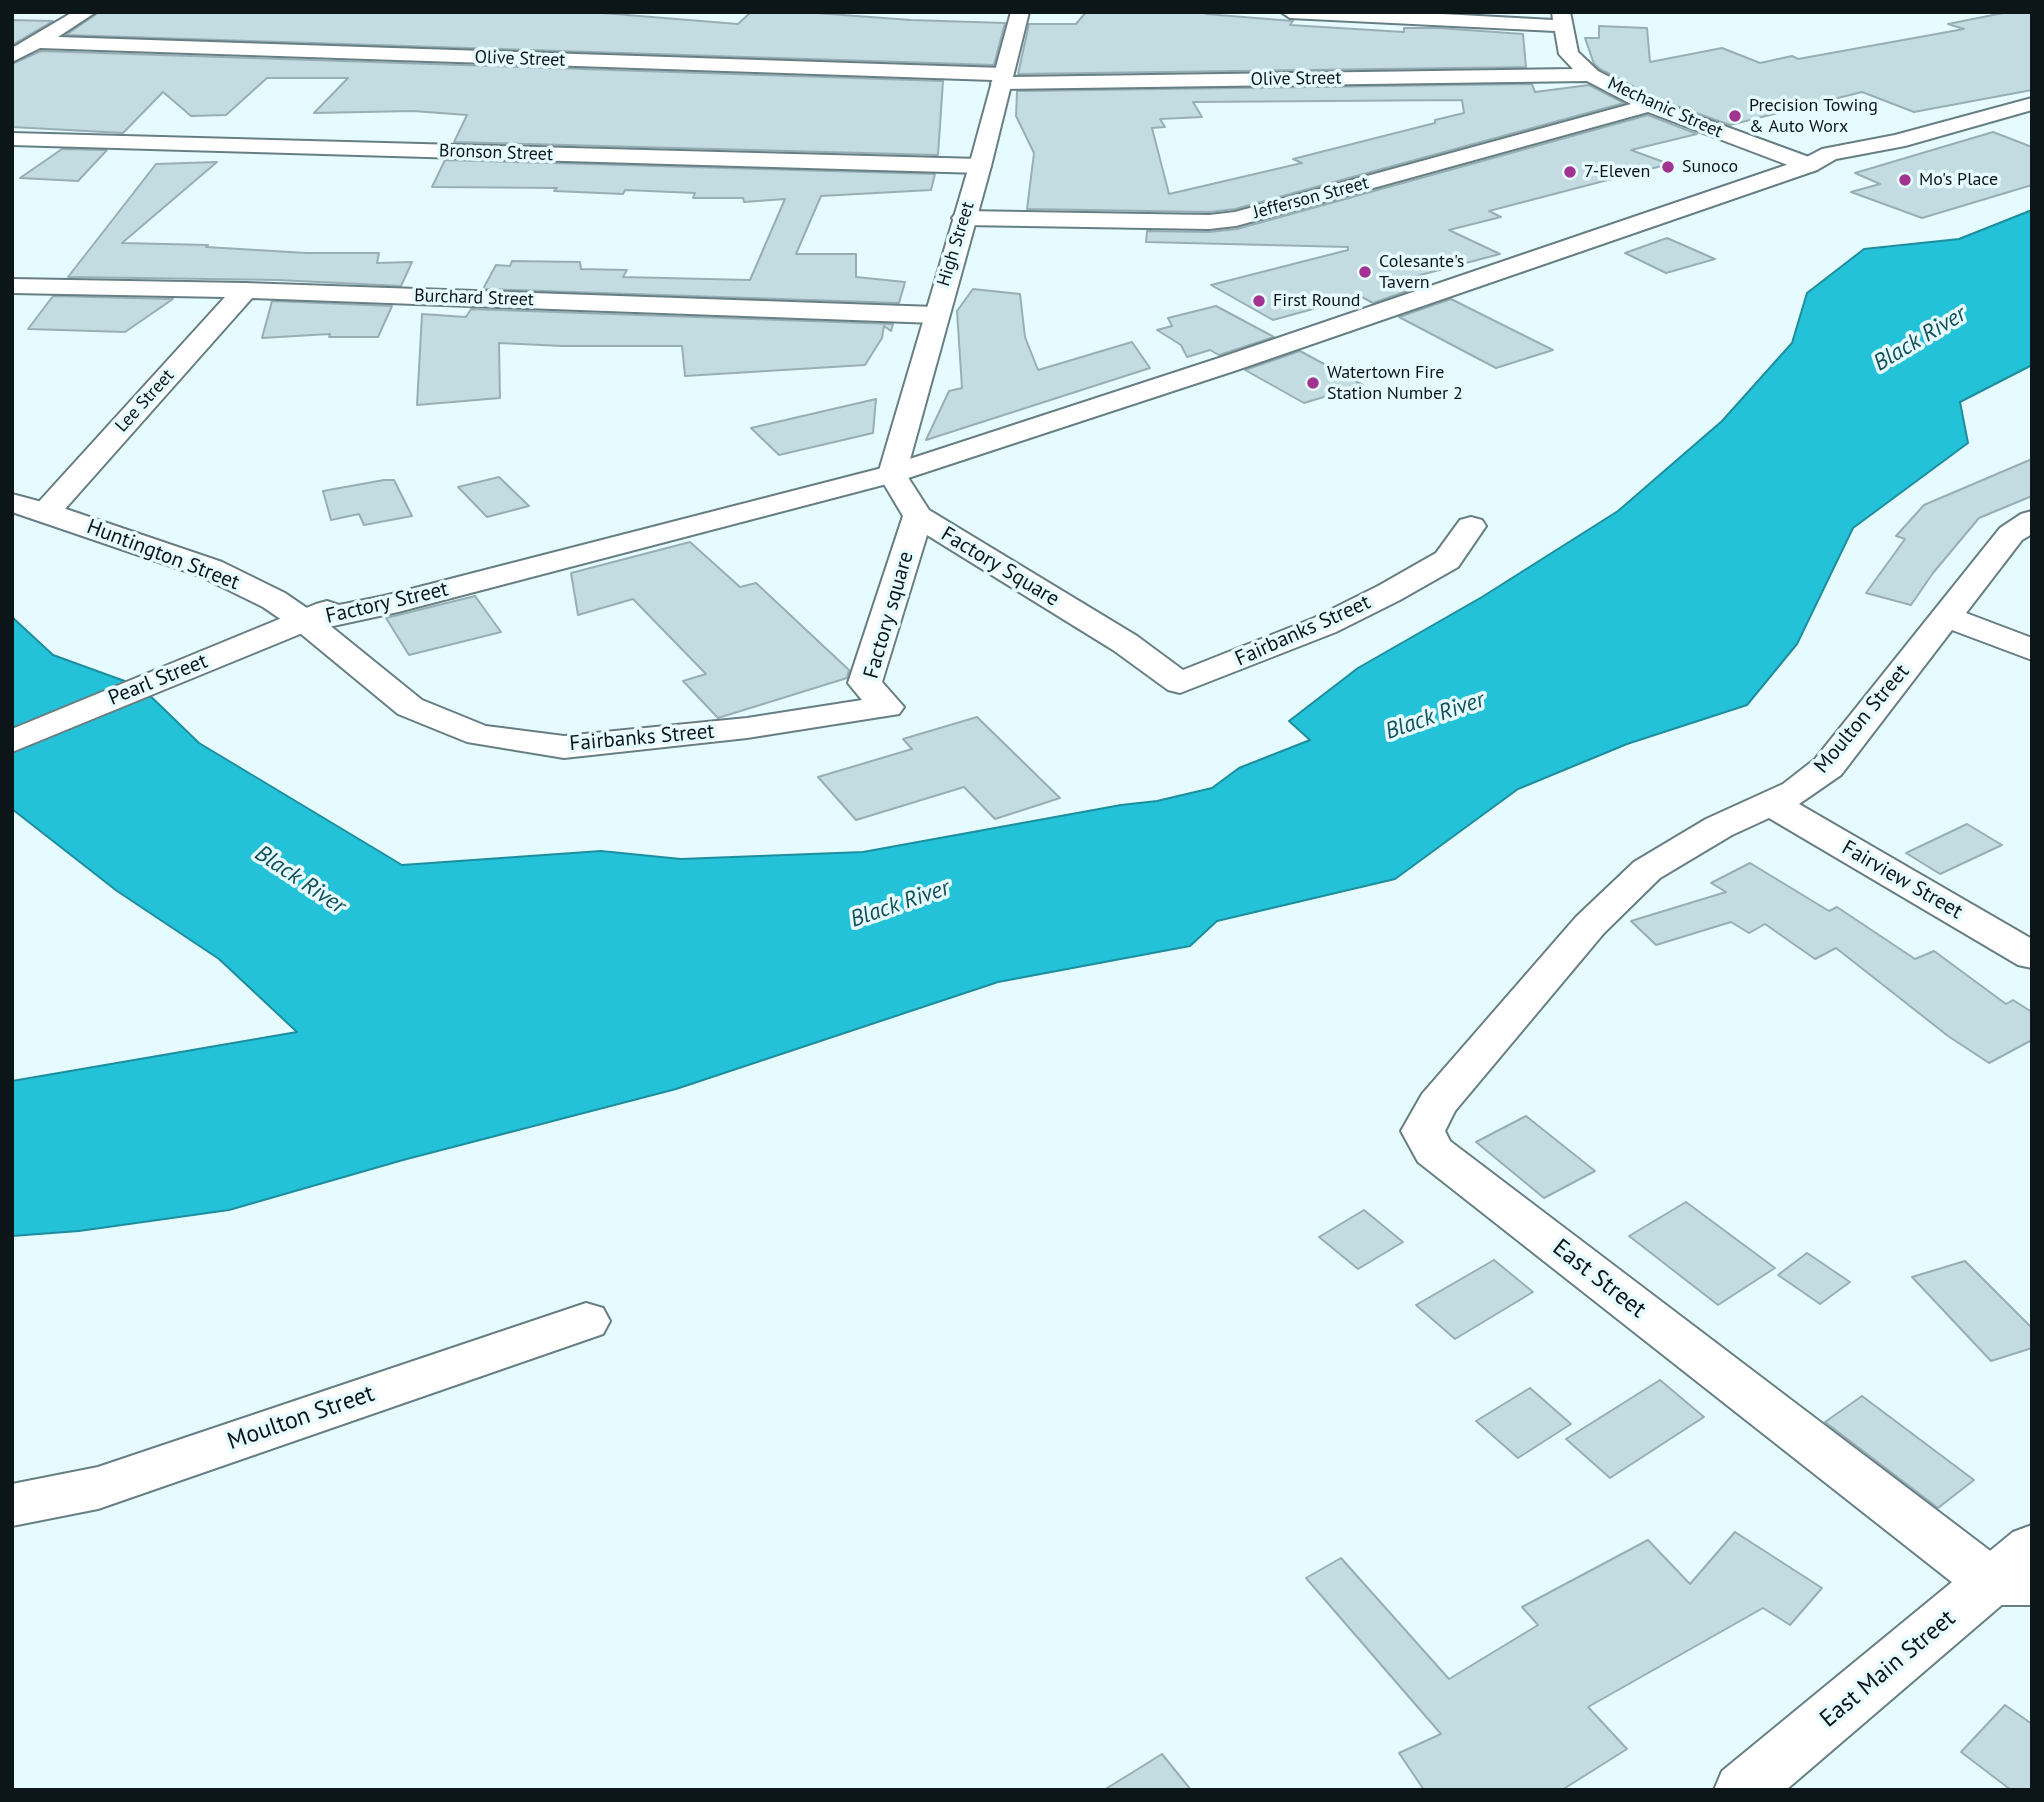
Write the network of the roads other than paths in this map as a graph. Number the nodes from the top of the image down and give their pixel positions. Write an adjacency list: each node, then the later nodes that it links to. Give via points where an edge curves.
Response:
1 (87, 12): 5 (street)
2 (1020, 12): 8 (street, High Street)
3 (1290, 12): 4 (street)
4 (1563, 19): 7 (street, Mechanic Street, via 1569,54)
5 (36, 42): 6 (street); 8 (street, Olive Street)
6 (12, 56)
7 (1591, 75): 8 (street, Olive Street); 10 (street, Mechanic Street)
8 (1002, 79): 13 (street, High Street)
9 (2032, 104): 12 (street, via 1883,144 1875,154 1850,161)
10 (1649, 105): 12 (street, Mechanic Street); 14 (street, Jefferson Street, via 1236,219)
11 (12, 139): 13 (street, Bronson Street)
12 (1809, 165): 18 (street, Factory Street)
13 (980, 166): 14 (street, High Street)
14 (964, 218): 17 (street, High Street)
15 (12, 285): 16 (street, Burchard Street)
16 (245, 290): 17 (street, Burchard Street); 20 (street, Lee Street)
17 (935, 315): 18 (street, High Street)
18 (891, 474): 21 (street, Factory Square); 25 (street, Factory Street)
19 (12, 503): 20 (street, Huntington Street)
20 (46, 512): 25 (street, Huntington Street, via 211,569 274,600)
21 (918, 516): 26 (street, Factory Square); 28 (street, Factory square, via 865,683)
22 (2032, 520): 24 (street, Moulton Street, via 2011,534)
23 (1471, 526): 26 (street, Fairbanks Street, via 1447,560 1389,593 1325,625 1180,682)
24 (1945, 616): 27 (street); 30 (street, Moulton Street, via 1828,767)
25 (306, 622): 28 (street, Fairbanks Street, via 410,707 479,735 564,747); 29 (street, Pearl Street)
26 (1125, 643)
27 (2032, 650)
28 (887, 708)
29 (12, 742)
30 (1772, 804): 31 (street, Moulton Street, via 1719,827 1647,870); 32 (street, Fairview Street)
31 (1590, 925): 36 (street, East Street, via 1437,1104 1423,1131 1434,1151)
32 (2032, 956)
33 (586, 1321): 34 (street, Moulton Street, via 98,1488)
34 (12, 1505)
35 (2032, 1547): 36 (street, East Main Street)
36 (2011, 1582): 37 (street, East Main Street)
37 (1743, 1790)

